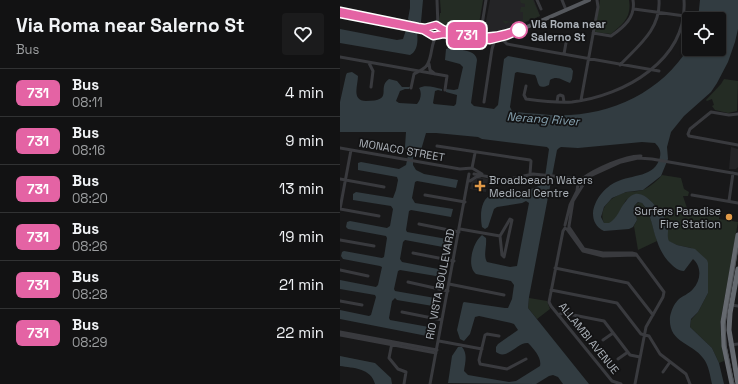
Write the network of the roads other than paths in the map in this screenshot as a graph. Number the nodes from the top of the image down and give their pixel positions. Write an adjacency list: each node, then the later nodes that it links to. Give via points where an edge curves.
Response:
1 (437, 0): 16 (street)
2 (486, 0): 27 (street)
3 (537, 0): 10 (street)
4 (562, 0): 12 (street)
5 (589, 0): 12 (main road)
6 (597, 0): 22 (street)
7 (633, 0): 11 (street)
8 (659, 0): 13 (street)
9 (684, 0): 14 (street)
10 (540, 9)
11 (634, 9): 13 (street); 22 (street, via 627,23 611,36)
12 (566, 10): 25 (main road)
13 (658, 12): 17 (street); 34 (street, via 652,32)
14 (684, 12)
15 (340, 13): 20 (main road)
16 (437, 16): 19 (street); 21 (street)
17 (682, 16)
18 (682, 22): 37 (street, via 669,51)
19 (432, 26): 20 (main road); 21 (main road); 23 (main road)
20 (413, 27): 23 (main road)
21 (438, 27): 24 (main road); 27 (main road)
22 (593, 33): 31 (street)
23 (430, 34): 24 (main road); 28 (street)
24 (437, 35): 27 (main road); 28 (street)
25 (503, 37): 27 (main road); 27 (main road); 29 (street, via 506,44)
26 (566, 37): 29 (street)
27 (487, 39): 48 (street, via 492,49)
28 (432, 44): 32 (street)
29 (564, 54): 31 (street)
30 (341, 58): 33 (street)
31 (588, 59): 34 (street); 47 (street)
32 (429, 60): 38 (street, via 425,68); 41 (street, via 430,68)
33 (368, 62): 35 (street); 40 (street)
34 (620, 64): 37 (street)
35 (381, 65): 36 (street); 40 (street)
36 (410, 70): 38 (street); 42 (street)
37 (650, 70): 39 (street); 47 (street, via 623,88)
38 (418, 71): 41 (street); 42 (street)
39 (659, 71)
40 (373, 73): 44 (street)
41 (435, 74): 46 (street, via 447,76)
42 (413, 76): 45 (street)
43 (526, 86): 49 (street, via 526,98)
44 (371, 87)
45 (411, 88)
46 (445, 90)
47 (581, 100): 50 (street)
48 (484, 102)
49 (557, 102): 50 (street); 50 (street, via 560,95 564,97)
50 (564, 102)
51 (738, 114): 52 (street, via 711,112 690,129 688,135)
52 (738, 145)
53 (437, 146): 56 (street)
54 (340, 148): 55 (street, MONACO STREET)
55 (351, 150): 57 (street, MONACO STREET); 64 (street)
56 (475, 153): 57 (street, RIO VISTA BOULEVARD); 58 (street, via 530,160)
57 (472, 172): 61 (street, MONACO STREET); 62 (street, MONACO STREET); 65 (street, RIO VISTA BOULEVARD); 68 (street, RIO VISTA BOULEVARD)
58 (530, 172): 62 (street, MONACO STREET, via 507,179); 66 (street, MONACO STREET)
59 (733, 173): 60 (street); 66 (street, via 637,156 626,158); 71 (street)
60 (738, 173)
61 (482, 176): 62 (street, MONACO STREET); 65 (street)
62 (488, 177)
63 (340, 179): 64 (street)
64 (346, 180): 67 (street); 74 (street)
65 (470, 181): 68 (street, RIO VISTA BOULEVARD)
66 (581, 182): 79 (street, ALLAMBI AVENUE)
67 (384, 187)
68 (468, 188): 72 (street, RIO VISTA BOULEVARD)
69 (425, 195): 72 (street)
70 (692, 195): 71 (street)
71 (729, 201): 73 (street)
72 (465, 202): 80 (street, RIO VISTA BOULEVARD)
73 (738, 203)
74 (340, 209): 75 (street)
75 (379, 216)
76 (419, 224): 80 (street)
77 (506, 226): 78 (street); 78 (street, via 512,219); 82 (street)
78 (511, 227): 86 (street)
79 (567, 227): 89 (street, ALLAMBI AVENUE, via 563,231); 106 (street, via 584,249 604,253 634,253 639,258 664,292)
80 (460, 230): 82 (street); 88 (street, RIO VISTA BOULEVARD)
81 (738, 235): 93 (highway)
82 (500, 236): 85 (street)
83 (340, 240): 84 (street)
84 (374, 246)
85 (502, 248): 86 (street); 86 (street, via 504,257)
86 (506, 248)
87 (413, 254): 88 (street)
88 (454, 261): 96 (street, RIO VISTA BOULEVARD)
89 (555, 268): 98 (street, ALLAMBI AVENUE); 106 (street, via 628,283)
90 (738, 269): 94 (highway)
91 (340, 270): 92 (street)
92 (368, 276)
93 (730, 276): 94 (street); 133 (highway, via 723,322 724,346)
94 (737, 277): 102 (highway)
95 (408, 282): 97 (street)
96 (449, 284): 97 (street, RIO VISTA BOULEVARD); 99 (street)
97 (448, 290): 107 (street, RIO VISTA BOULEVARD)
98 (551, 290): 105 (street, ALLAMBI AVENUE, via 549,302); 110 (street, via 617,303 641,334)
99 (504, 295)
100 (340, 301): 101 (street)
101 (362, 305)
102 (731, 305): 103 (street); 118 (highway)
103 (738, 306)
104 (402, 312): 107 (street)
105 (558, 315): 109 (street, via 563,313 604,321); 130 (street, ALLAMBI AVENUE, via 612,381)
106 (653, 315): 110 (street)
107 (442, 320): 114 (street, RIO VISTA BOULEVARD)
108 (340, 332): 112 (street)
109 (613, 333): 115 (street); 121 (street)
110 (644, 334): 122 (street); 125 (street, via 649,336 660,354)
111 (340, 335): 112 (street)
112 (354, 336): 116 (street)
113 (499, 336): 119 (street, via 485,334)
114 (439, 340): 119 (street); 120 (street, RIO VISTA BOULEVARD)
115 (603, 340)
116 (392, 343): 120 (street); 128 (street, via 389,358 398,369 406,372)
117 (738, 344): 118 (street)
118 (730, 345): 127 (highway)
119 (482, 349): 123 (street, via 479,362 482,365 509,369)
120 (437, 351): 129 (street, RIO VISTA BOULEVARD)
121 (628, 352): 122 (street); 124 (street)
122 (640, 357): 131 (street)
123 (526, 359)
124 (618, 359)
125 (670, 362): 126 (street); 132 (street, via 686,374)
126 (664, 372)
127 (737, 373): 134 (highway)
128 (404, 384)
129 (430, 384)
130 (621, 384)
131 (635, 384)
132 (690, 384)
133 (732, 384)
134 (738, 384)

